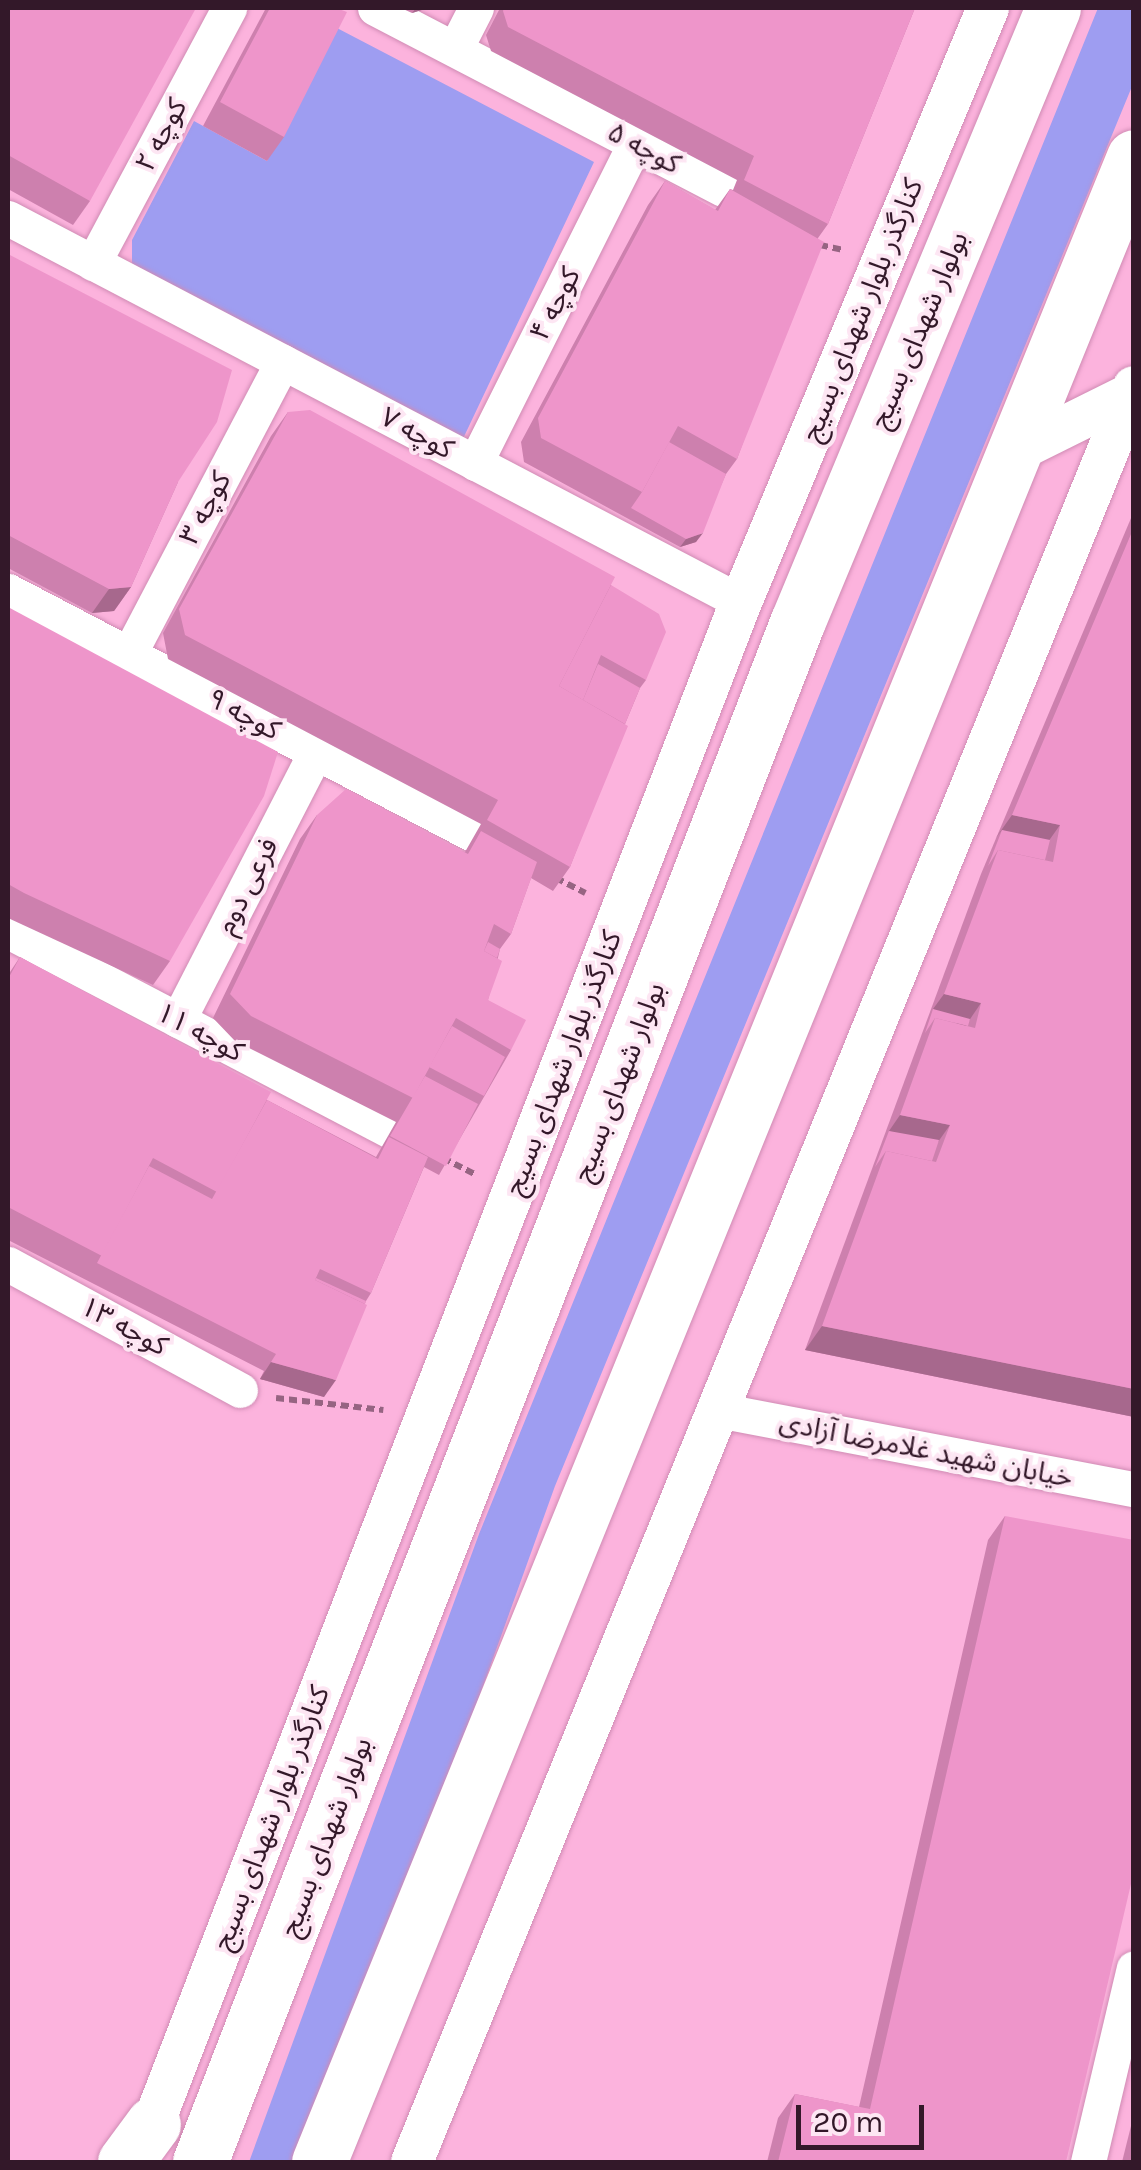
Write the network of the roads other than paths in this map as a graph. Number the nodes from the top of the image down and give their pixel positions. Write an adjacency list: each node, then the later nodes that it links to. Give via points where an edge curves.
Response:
1 (228, 8): 11 (street, کوچه ۲)
2 (376, 8): 6 (street, کوچه ۵)
3 (476, 8): 6 (street)
4 (988, 8): 12 (street, کنارگذر بلوار شهدای بسیج)
5 (1052, 8): 16 (main road, بولوار شهدای بسیج)
6 (456, 50): 7 (street, کوچه ۵)
7 (636, 144): 9 (street, کوچه ۵); 17 (street, کوچه ۴)
8 (1134, 157): 15 (main road)
9 (723, 190)
10 (8, 218): 11 (street, کوچه ۷)
11 (92, 263): 13 (street, کوچه ۷)
12 (879, 271): 16 (street); 19 (street, کنارگذر بلوار شهدای بسیج)
13 (282, 362): 17 (street, کوچه ۷); 20 (street, کوچه ۳)
14 (1132, 391): 15 (street); 28 (street)
15 (1010, 454): 35 (main road)
16 (865, 460): 30 (main road, بولوار شهدای بسیج)
17 (475, 463): 19 (street, کوچه ۷)
18 (8, 590): 20 (street, کوچه ۹)
19 (742, 602): 31 (street, کنارگذر بلوار شهدای بسیج)
20 (129, 654): 21 (street, کوچه ۹)
21 (316, 752): 22 (street, کوچه ۹); 24 (street, فرعی دوم)
22 (480, 838)
23 (8, 931): 24 (street, کوچه ۱۱)
24 (178, 1020): 25 (street, کوچه ۱۱)
25 (393, 1132)
26 (8, 1264): 27 (street, کوچه ۱۳)
27 (240, 1390)
28 (718, 1410): 29 (street, خیابان شهید غلامرضا آزادی); 36 (street)
29 (1134, 1489)
30 (436, 1556): 31 (street); 34 (main road, بولوار شهدای بسیج)
31 (341, 1637): 33 (street, کنارگذر بلوار شهدای بسیج)
32 (1134, 1968): 37 (street)
33 (139, 2143)
34 (200, 2162)
35 (320, 2162)
36 (412, 2162)
37 (1088, 2162)

